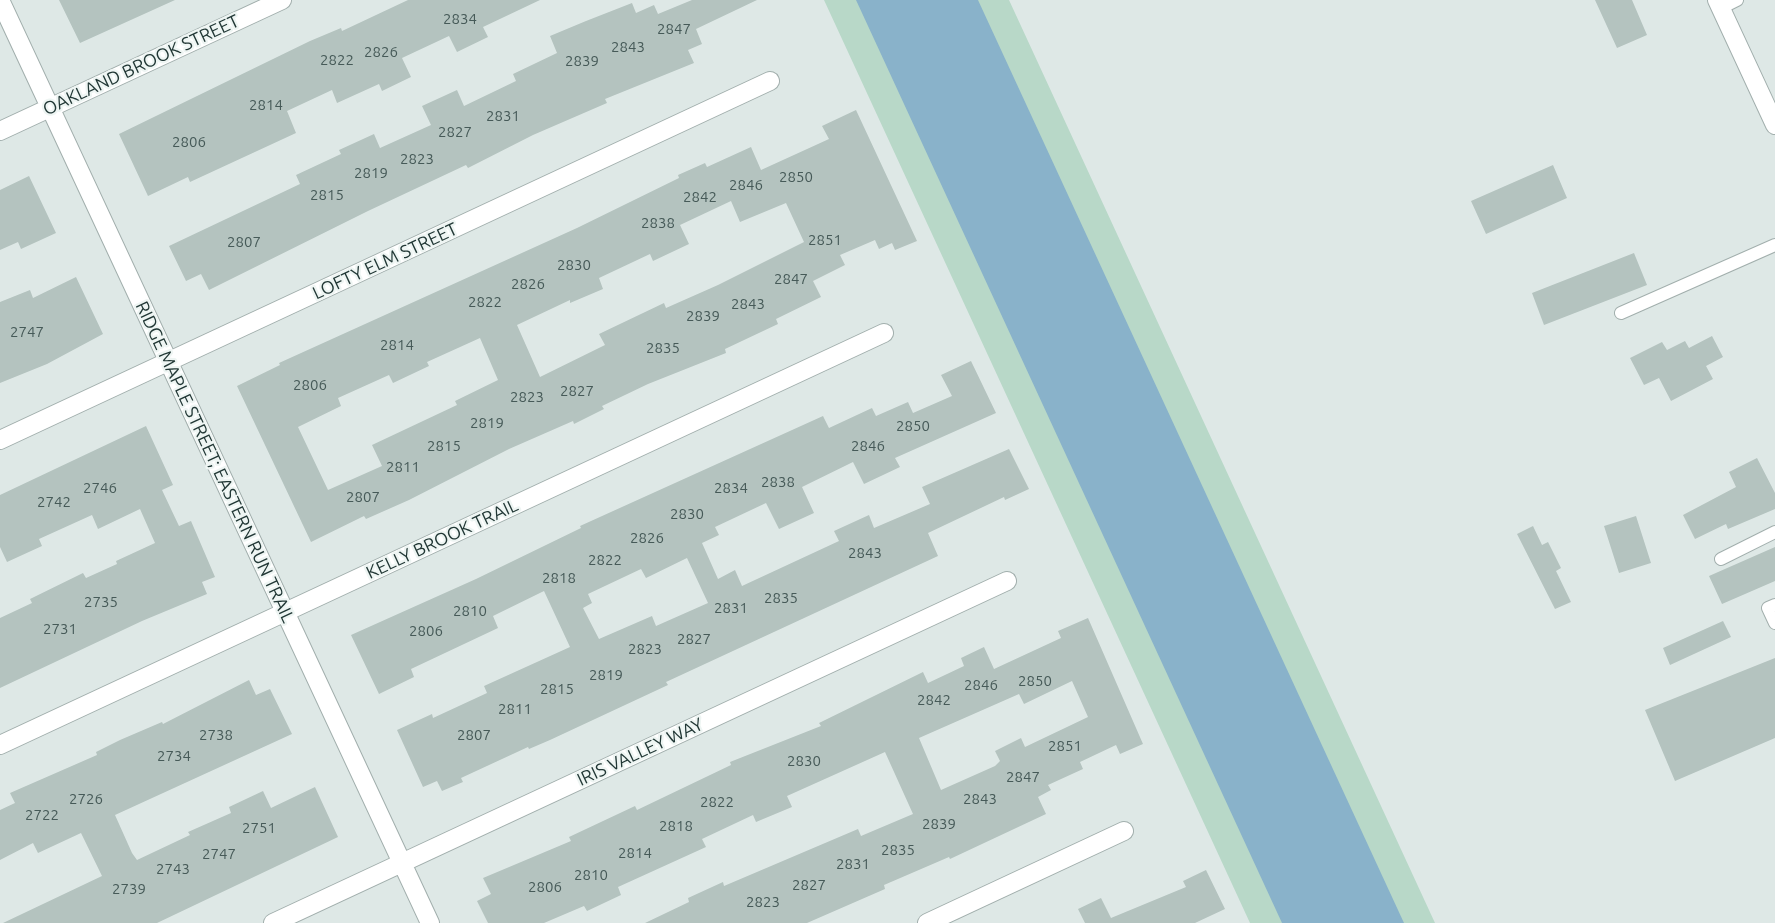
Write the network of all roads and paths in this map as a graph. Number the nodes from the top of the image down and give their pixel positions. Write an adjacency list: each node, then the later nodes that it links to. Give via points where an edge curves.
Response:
1 (0, 0): 6 (street, RIDGE MAPLE STREET; EASTERN RUN TRAIL)
2 (282, 0): 6 (street, OAKLAND BROOK STREET)
3 (1737, 0): 4 (lane)
4 (1719, 4): 7 (street)
5 (770, 81): 12 (street, LOFTY ELM STREET)
6 (50, 107): 8 (street, OAKLAND BROOK STREET); 12 (street, RIDGE MAPLE STREET; EASTERN RUN TRAIL)
7 (1775, 125)
8 (0, 131)
9 (1775, 245): 10 (lane)
10 (1621, 313)
11 (884, 333): 18 (street, KELLY BROOK TRAIL)
12 (169, 362): 13 (street, LOFTY ELM STREET); 18 (street, RIDGE MAPLE STREET; EASTERN RUN TRAIL)
13 (0, 440)
14 (1775, 532): 15 (lane)
15 (1721, 559)
16 (1007, 581): 22 (street, IRIS VALLEY WAY)
17 (1775, 604): 19 (lane, via 1768,608)
18 (285, 612): 20 (street, KELLY BROOK TRAIL); 22 (street, RIDGE MAPLE STREET; EASTERN RUN TRAIL)
19 (1775, 623)
20 (0, 745)
21 (1124, 831): 25 (street)
22 (402, 863): 23 (street, IRIS VALLEY WAY); 24 (street, RIDGE MAPLE STREET; EASTERN RUN TRAIL)
23 (273, 923)
24 (430, 923)
25 (927, 923)

